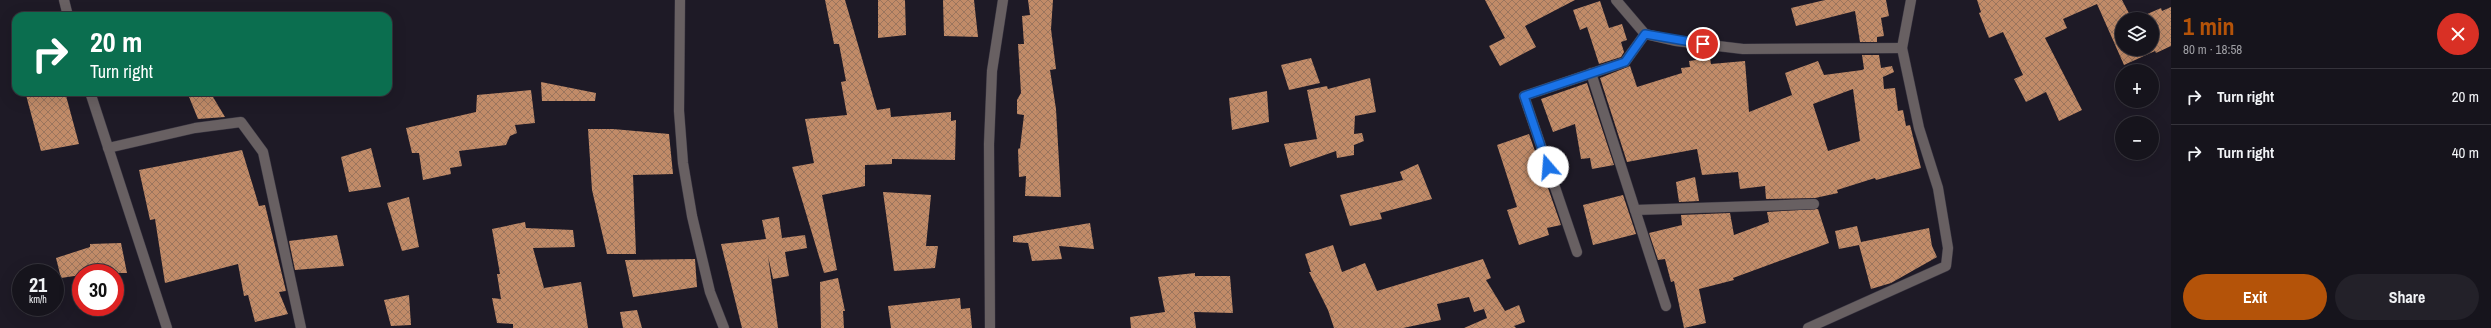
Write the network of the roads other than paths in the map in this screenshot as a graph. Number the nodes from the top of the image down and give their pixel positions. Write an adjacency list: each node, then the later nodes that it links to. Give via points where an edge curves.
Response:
1 (64, 0): 6 (street)
2 (680, 0): 18 (street, via 680,111 683,163 692,216 710,292)
3 (1003, 0): 19 (street, via 992,71 989,144)
4 (1616, 0): 7 (street)
5 (1911, 0): 8 (street)
6 (67, 12)
7 (1645, 34): 8 (street, via 1676,41 1743,49); 9 (street, via 1625,62)
8 (1902, 48): 20 (street, via 1919,128 1938,188 1948,248 1946,266)
9 (1591, 73): 13 (street); 14 (street, via 1524,96)
10 (91, 96): 11 (street)
11 (108, 148): 16 (street); 17 (street, via 195,128 241,122 263,152)
12 (1814, 204): 13 (street)
13 (1635, 210): 15 (street)
14 (1577, 252)
15 (1666, 306)
16 (166, 328)
17 (301, 328)
18 (724, 328)
19 (990, 328)
20 (1808, 328)

